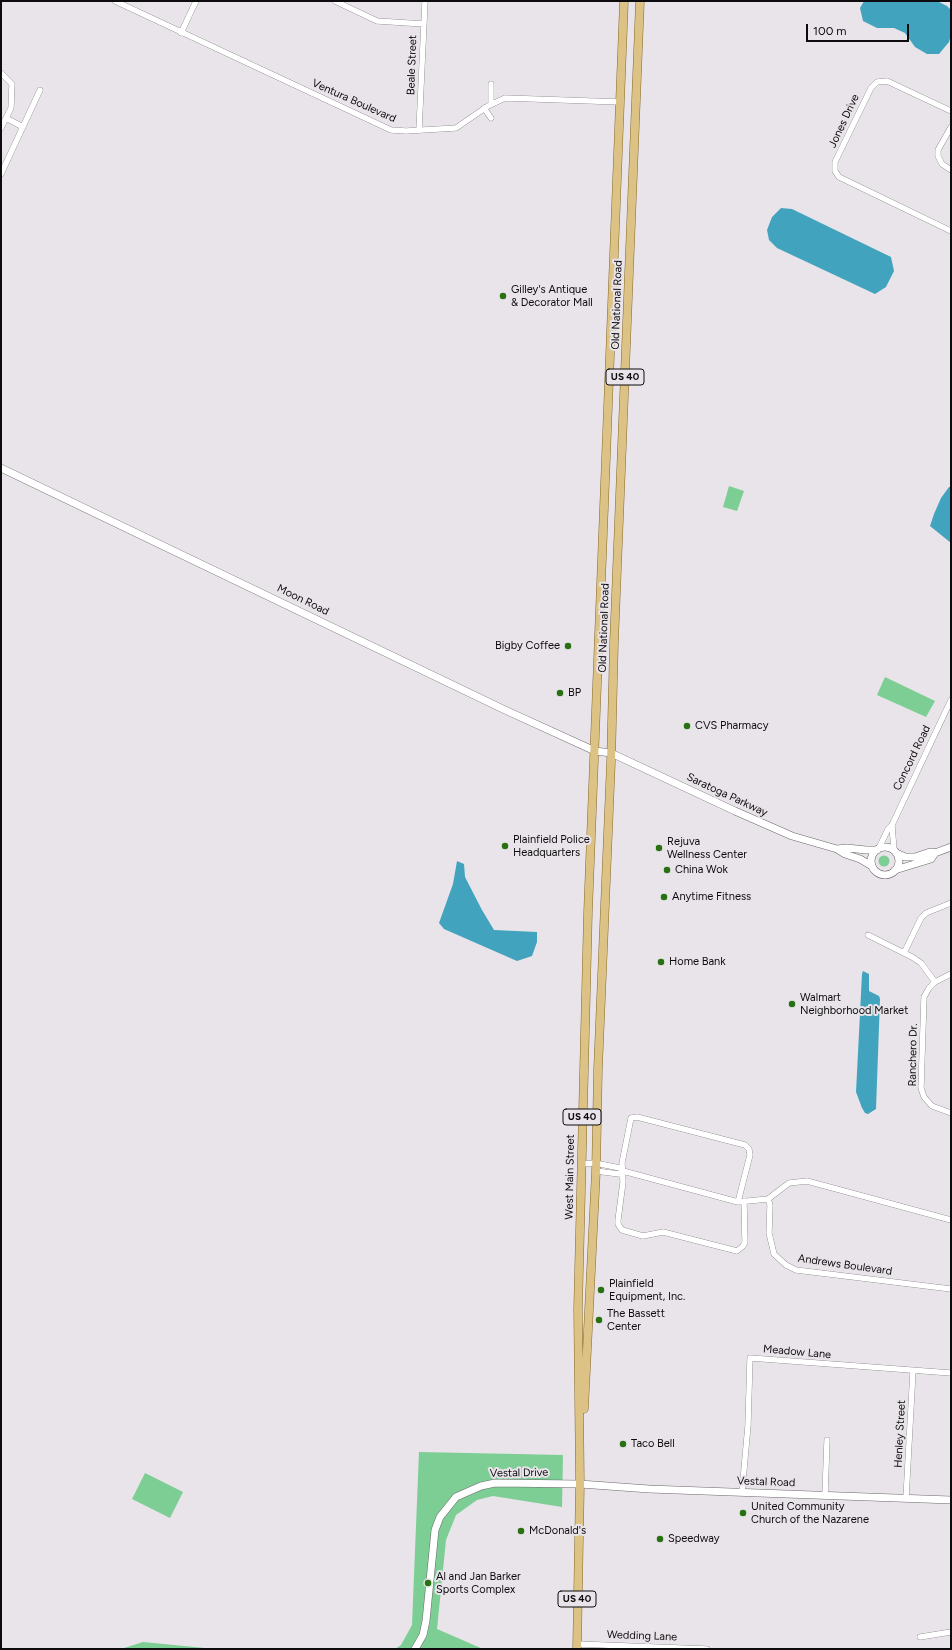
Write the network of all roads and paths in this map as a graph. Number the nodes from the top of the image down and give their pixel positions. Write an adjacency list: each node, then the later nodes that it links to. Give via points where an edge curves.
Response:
1 (114, 1): 8 (street, Ventura Boulevard)
2 (196, 1): 8 (street)
3 (335, 1): 7 (street, via 377,21)
4 (425, 1): 7 (street, Beale Street)
5 (624, 1): 12 (main road, Old National Road / US 40)
6 (640, 1): 28 (main road, Old National Road / US 40)
7 (424, 24): 21 (street, Beale Street)
8 (181, 32): 21 (street, Ventura Boulevard, via 386,128 398,131)
9 (1, 73): 16 (street, via 12,84 11,108)
10 (491, 84): 13 (street)
11 (40, 90): 18 (street)
12 (620, 102): 13 (street, Ventura Boulevard, via 505,98); 27 (main road, Old National Road / US 40)
13 (491, 104): 14 (street, Ventura Boulevard)
14 (484, 108): 17 (street); 21 (street, Ventura Boulevard, via 456,128)
15 (951, 111): 24 (street, Jones Drive, via 887,81 877,82 871,88 835,162 835,171 840,177)
16 (6, 118): 18 (street); 20 (street)
17 (491, 118)
18 (23, 126): 23 (street)
19 (951, 127): 22 (street, via 938,150 938,156 942,164)
20 (1, 128)
21 (420, 130)
22 (951, 170)
23 (1, 174)
24 (951, 230)
25 (1, 468): 27 (street, Moon Road)
26 (951, 700): 29 (street, Concord Road)
27 (595, 751): 28 (street, Moon Road); 43 (main road, West Main Street / US 40)
28 (611, 753): 31 (street, Saratoga Parkway, via 792,836); 44 (main road, West Main Street / US 40)
29 (892, 825): 32 (street, Concord Road); 33 (street, Concord Road)
30 (951, 847): 34 (street)
31 (838, 849): 32 (street, Saratoga Parkway); 35 (street, Saratoga Parkway)
32 (878, 849): 33 (street, via 885,847); 35 (street, via 871,857)
33 (895, 852): 34 (street, via 905,857); 36 (street, via 898,861)
34 (935, 853): 36 (street, via 931,859)
35 (872, 866): 36 (street, via 884,875)
36 (895, 870)
37 (951, 903): 39 (street, via 926,913 921,918)
38 (868, 935): 39 (street)
39 (904, 953): 41 (street, via 921,964)
40 (951, 974): 41 (street, Ranchero Dr.)
41 (935, 982): 42 (street, Ranchero Dr., via 924,997 921,1088 926,1101 932,1106)
42 (951, 1112)
43 (581, 1164): 44 (street); 53 (main road, West Main Street / US 40, via 578,1309)
44 (596, 1167): 45 (street, via 620,1168); 53 (main road, West Main Street / US 40)
45 (623, 1171): 47 (street); 47 (street, via 629,1121 637,1117 745,1145 750,1155); 47 (street, via 618,1224 622,1230 636,1235 650,1236 663,1232 737,1251 744,1242)
46 (768, 1199): 47 (street); 48 (street, via 789,1183 806,1182); 49 (street, Andrews Boulevard, via 769,1233 774,1254 796,1270)
47 (741, 1201)
48 (951, 1220)
49 (951, 1288)
50 (913, 1371): 51 (street, Meadow Lane); 54 (street, Meadow Lane, via 750,1358); 56 (street, Henley Street)
51 (951, 1373)
52 (827, 1440): 55 (street)
53 (580, 1484): 54 (street, Vestal Road); 60 (main road, West Main Street / US 40); 61 (street, Vestal Drive, via 495,1483 480,1486 456,1497 440,1517 435,1530 426,1621 423,1635)
54 (742, 1492): 55 (street, Vestal Road)
55 (825, 1495): 56 (street, Vestal Road)
56 (906, 1498): 57 (street, Vestal Road)
57 (951, 1500)
58 (951, 1632): 59 (street)
59 (920, 1638)
60 (577, 1646): 62 (street, Wedding Lane)
61 (415, 1649)
62 (707, 1649)

